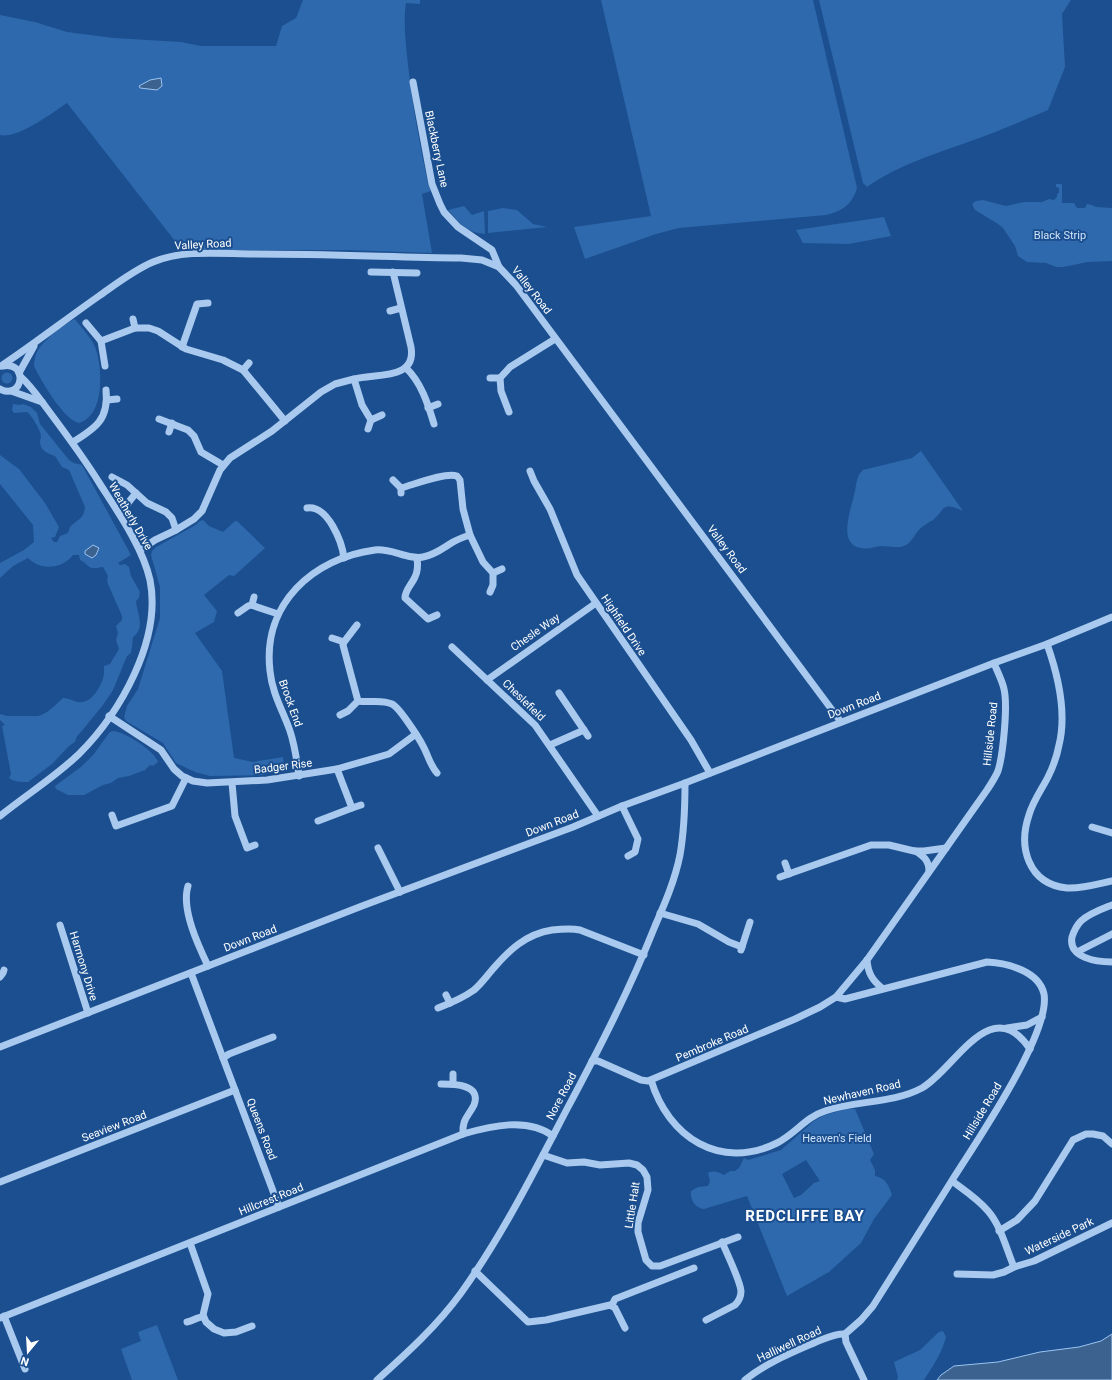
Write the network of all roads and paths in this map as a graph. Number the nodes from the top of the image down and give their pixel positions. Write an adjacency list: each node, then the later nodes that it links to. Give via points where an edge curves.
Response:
1 (413, 82): 2 (street, Blackberry Lane, via 429,171 440,204 458,226 492,250)
2 (499, 267): 14 (street, Valley Road, via 516,285); 16 (street, Valley Road, via 482,260 461,258 183,254 166,257 135,271 65,319)
3 (371, 272): 4 (street)
4 (393, 272): 5 (street); 9 (street)
5 (417, 273)
6 (191, 298): 8 (street)
7 (208, 303): 8 (street)
8 (197, 304): 17 (street)
9 (401, 308): 10 (street); 21 (street, via 412,353)
10 (390, 311)
11 (133, 319): 13 (street)
12 (86, 323): 15 (street)
13 (135, 328): 15 (street); 17 (street, via 158,331)
14 (555, 339): 25 (street, via 510,367); 80 (street, Valley Road)
15 (101, 341): 19 (street)
16 (35, 344): 20 (street, Valley Road); 23 (street, Valley Road)
17 (182, 347): 22 (street, via 223,360)
18 (249, 363): 22 (street)
19 (105, 366)
20 (0, 367): 23 (street, Valley Road, via 9,365 17,369)
21 (406, 368): 26 (street, via 391,374 368,375); 34 (street, via 417,380)
22 (243, 370): 39 (street)
23 (20, 375): 29 (street, Valley Road, via 18,386); 32 (street, Weatherly Drive)
24 (490, 378): 25 (street)
25 (500, 378): 35 (street, via 501,391)
26 (354, 379): 38 (street, via 362,405); 39 (street, via 335,384 321,392)
27 (0, 389): 29 (street)
28 (106, 390): 31 (street)
29 (11, 391): 32 (street)
30 (117, 399): 31 (street)
31 (107, 400): 44 (street, via 105,412 99,423)
32 (42, 402): 44 (street, Weatherly Drive)
33 (438, 404): 34 (street)
34 (428, 408): 41 (street)
35 (509, 412)
36 (382, 415): 38 (street)
37 (158, 419): 40 (street)
38 (371, 420): 42 (street)
39 (285, 421): 45 (street)
40 (172, 423): 43 (street); 45 (street, via 188,430 194,436 201,452)
41 (434, 424)
42 (368, 429)
43 (169, 432)
44 (72, 442): 56 (street, Weatherly Drive)
45 (223, 465): 54 (street, via 202,511)
46 (530, 471): 49 (street, Highfield Drive)
47 (112, 477): 51 (street)
48 (393, 480): 55 (street, via 401,491 435,478 452,474 457,476 460,480 463,509)
49 (534, 481): 50 (street); 63 (street, Highfield Drive, via 550,509 574,569)
50 (526, 485)
51 (136, 493): 52 (street); 54 (street, via 147,503 168,514)
52 (128, 503)
53 (307, 508): 57 (street, via 319,506 332,526)
54 (176, 530): 56 (street, via 150,542)
55 (470, 535): 58 (street, Brock End, via 452,542 432,555); 60 (street, via 483,562)
56 (140, 550): 78 (street, Weatherly Drive, via 152,592 150,626 137,668)
57 (344, 558): 58 (street, Brock End, via 380,550); 66 (street, Brock End, via 310,575 298,585)
58 (417, 558): 67 (street, via 416,575 405,593 405,598 428,622)
59 (502, 569): 60 (street)
60 (494, 573): 61 (street)
61 (490, 592)
62 (254, 597): 64 (street)
63 (596, 603): 75 (street, Chesle Way); 89 (street, Highfield Drive, via 691,740)
64 (252, 605): 65 (street); 66 (street)
65 (238, 613)
66 (278, 614): 90 (street, Brock End, via 269,649 270,677 293,740)
67 (437, 615)
68 (1112, 617): 72 (street, Down Road)
69 (357, 625): 71 (street)
70 (332, 638): 71 (street)
71 (344, 642): 77 (street, via 345,655)
72 (1047, 644): 74 (street, Down Road); 114 (street, via 1059,684 1062,718 1060,744 1049,775 1029,814 1024,842 1025,853 1036,873 1058,886 1071,888)
73 (452, 648): 75 (street, Cheslefield)
74 (994, 663): 80 (street, Down Road); 106 (street, Hillside Road, via 1002,680 1006,700 999,767 992,784)
75 (487, 680): 84 (street, Cheslefield, via 536,725)
76 (559, 693): 81 (street)
77 (358, 700): 79 (street); 82 (street, via 383,701 395,705)
78 (109, 716): 91 (street, Badger Rise, via 161,750 174,769); 98 (street, Weatherly Drive, via 92,740 63,768)
79 (340, 716)
80 (841, 722): 89 (street, Down Road)
81 (584, 730): 83 (street); 84 (street)
82 (416, 734): 85 (street); 86 (street, Badger Rise, via 389,754)
83 (588, 736)
84 (550, 745): 99 (street, Cheslefield)
85 (431, 766): 87 (street); 88 (street)
86 (337, 769): 90 (street, Badger Rise); 96 (street)
87 (424, 772)
88 (437, 773)
89 (710, 773): 93 (street, Down Road)
90 (299, 776): 92 (street, Badger Rise)
91 (186, 778): 92 (street, Badger Rise, via 201,782); 97 (street, via 172,806 116,826)
92 (232, 783): 104 (street, via 235,816)
93 (685, 783): 95 (street, Down Road); 118 (street, Nore Road, via 680,853)
94 (361, 805): 96 (street)
95 (622, 806): 99 (street, Down Road); 109 (street, via 638,839)
96 (352, 808): 100 (street)
97 (112, 815)
98 (0, 816)
99 (598, 816): 116 (street, Down Road)
100 (318, 821)
101 (1092, 827): 102 (street)
102 (1112, 833)
103 (255, 845): 104 (street)
104 (247, 848): 107 (street)
105 (378, 848): 116 (street)
106 (946, 848): 108 (street); 111 (street, Hillside Road)
107 (239, 851)
108 (914, 851): 111 (street, via 925,858 929,864); 112 (street, via 890,845 871,845)
109 (634, 855)
110 (784, 863): 112 (street)
111 (929, 871): 124 (street, Hillside Road)
112 (788, 874): 113 (street)
113 (780, 877)
114 (1112, 881)
115 (188, 886): 126 (street, via 183,894)
116 (400, 892): 126 (street, Down Road)
117 (1112, 905): 122 (street, via 1083,919 1077,925 1072,942)
118 (660, 913): 119 (street, via 698,924 742,949); 123 (street, Nore Road)
119 (750, 922)
120 (60, 925): 135 (street, Harmony Drive)
121 (1112, 934): 122 (street)
122 (1077, 952): 125 (street, via 1090,959)
123 (644, 955): 133 (street, via 577,929 544,932 518,944 504,956 479,986); 143 (street, Nore Road)
124 (867, 960): 130 (street, via 870,974); 132 (street, Hillside Road)
125 (1112, 962)
126 (208, 966): 128 (street, Down Road)
127 (4, 970): 129 (street)
128 (191, 973): 135 (street, Down Road); 142 (street, Queens Road)
129 (0, 977)
130 (882, 988): 132 (street, Hillside Road, via 845,999); 136 (street, Hillside Road, via 983,962 1001,963 1023,971 1039,982 1044,998)
131 (446, 995): 133 (street)
132 (836, 997): 145 (street, Pembroke Road, via 795,1020)
133 (450, 1003): 134 (street)
134 (438, 1008)
135 (88, 1014): 140 (street, Down Road)
136 (1042, 1017): 137 (street, Newhaven Road, via 1022,1026); 141 (street, Hillside Road)
137 (1005, 1028): 141 (street); 145 (street, Newhaven Road, via 991,1029 980,1035 920,1089 823,1112 809,1119 782,1140 754,1151 722,1152 700,1144 681,1129 664,1108)
138 (262, 1036): 142 (street)
139 (273, 1036): 142 (street)
140 (0, 1047)
141 (1030, 1049): 153 (street, Hillside Road, via 1016,1077)
142 (222, 1055): 148 (street, Queens Road)
143 (592, 1061): 145 (street, via 598,1061 641,1080); 150 (street, Nore Road)
144 (453, 1074): 147 (street)
145 (652, 1080)
146 (441, 1084): 147 (street)
147 (453, 1084): 149 (street, via 465,1086 475,1098 474,1105 463,1122)
148 (235, 1090): 154 (street, Seaview Road); 155 (street, Queens Road)
149 (463, 1134): 150 (street, Hillcrest Road, via 512,1125 541,1129); 155 (street, Hillcrest Road)
150 (553, 1136): 152 (street, Nore Road)
151 (1112, 1144): 157 (street, via 1103,1136 1093,1134 1086,1134 1073,1140 1035,1201 1018,1220)
152 (543, 1155): 159 (street, Little Halt, via 569,1163 629,1163 640,1167 647,1176 648,1190 638,1232 647,1263 652,1266 660,1266); 163 (street, Nore Road)
153 (952, 1181): 157 (street, Waterside Park, via 986,1208); 172 (street, Hillside Road, via 873,1306)
154 (0, 1182)
155 (279, 1207): 160 (street, Hillcrest Road)
156 (1112, 1223): 161 (street, Waterside Park, via 1034,1261)
157 (999, 1231): 161 (street, Waterside Park)
158 (738, 1237): 159 (street, Little Halt)
159 (722, 1242): 168 (street, via 740,1286 740,1295 737,1302 715,1320)
160 (190, 1243): 166 (street, Hillcrest Road); 167 (street, via 208,1295)
161 (1014, 1267): 164 (street, Waterside Park, via 998,1274 966,1271)
162 (694, 1268): 165 (street, via 615,1300)
163 (475, 1272): 165 (street, via 528,1322); 174 (street, Nore Road, via 440,1319 411,1350)
164 (957, 1274)
165 (612, 1305): 171 (street)
166 (2, 1317): 173 (street)
167 (203, 1317): 169 (street); 170 (street, via 214,1330 224,1333)
168 (706, 1320)
169 (187, 1322)
170 (252, 1326)
171 (625, 1328)
172 (845, 1334): 175 (street, Halliwell Road, via 830,1337 793,1352); 176 (street, via 846,1342)
173 (25, 1370)
174 (377, 1380)
175 (745, 1380)
176 (864, 1380)

